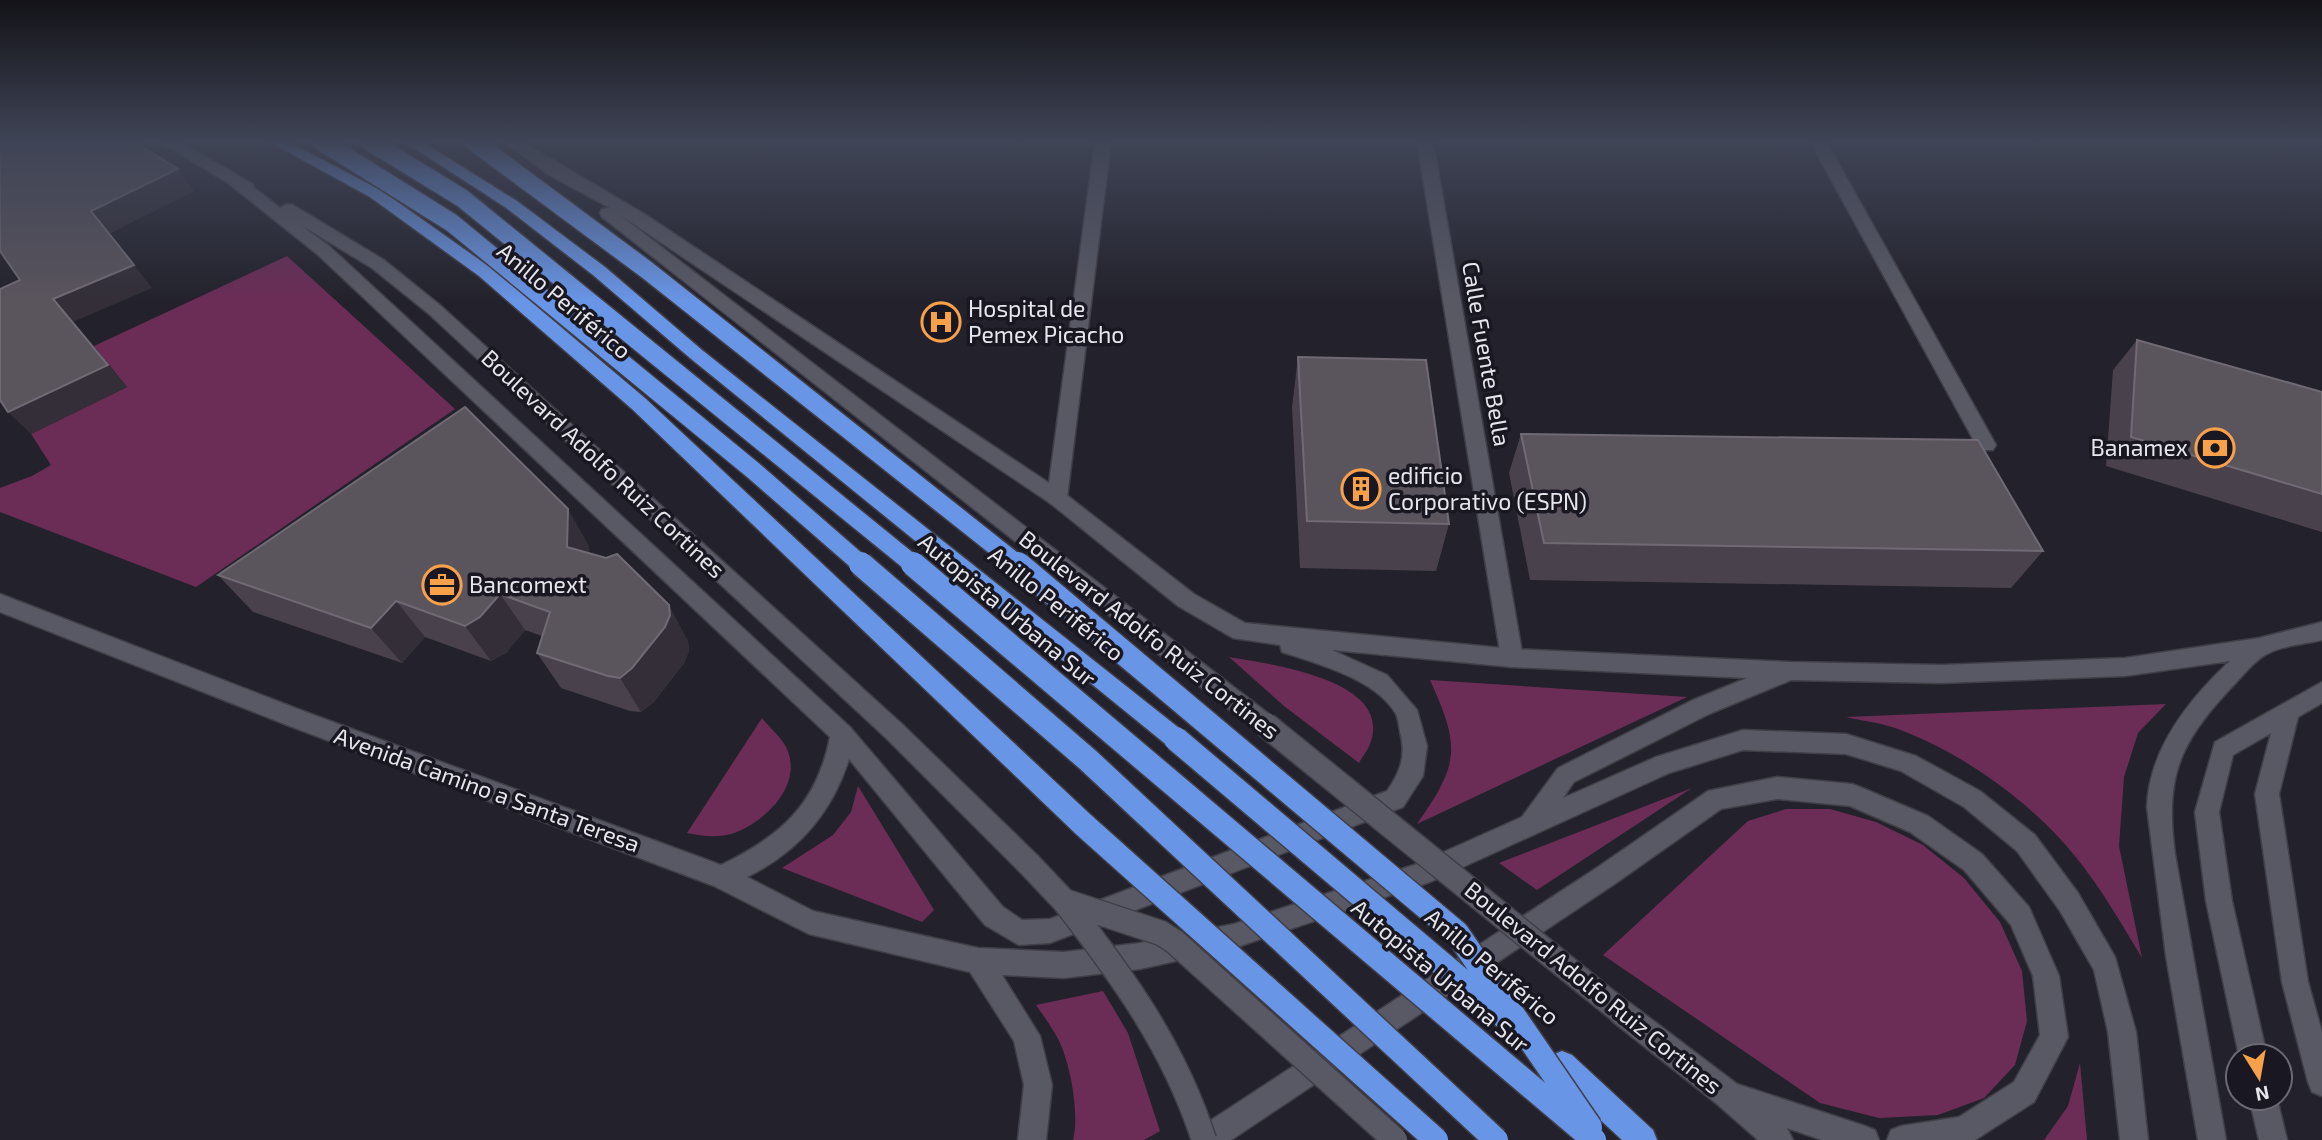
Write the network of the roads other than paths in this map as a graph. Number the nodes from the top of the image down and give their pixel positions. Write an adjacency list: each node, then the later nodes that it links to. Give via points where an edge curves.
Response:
1 (252, 194): 23 (main road, via 323,250)
2 (260, 194): 26 (main road, Boulevard Adolfo Ruiz Cortines, bridge, via 378,264 435,310 894,731)
3 (376, 194): 35 (highway, Anillo Periférico, bridge, via 485,272 639,404 1084,825)
4 (406, 194): 36 (highway, bridge, via 452,223 754,471 1087,759)
5 (456, 194): 37 (highway, Autopista Urbana Sur, bridge, via 951,595)
6 (495, 194): 38 (highway, Anillo Periférico, bridge, via 599,271 1176,739 1562,1065)
7 (545, 194): 37 (highway, bridge, via 991,541 1457,933)
8 (583, 194): 30 (main road, Boulevard Adolfo Ruiz Cortines, bridge, via 1266,725)
9 (597, 194): 14 (main road)
10 (1096, 194): 14 (main road)
11 (1433, 194): 19 (main road, Calle Fuente Bella)
12 (1847, 194): 13 (main road)
13 (1986, 445)
14 (1057, 498): 17 (main road, via 1186,600)
15 (0, 603): 25 (main road, Avenida Camino a Santa Teresa)
16 (2322, 631): 18 (main road)
17 (1241, 632): 19 (main road); 23 (main road, via 1329,657 1379,682 1406,710 1415,746 1411,776 1395,799 1050,931 1019,933 994,916)
18 (2259, 648): 20 (main road, via 2124,667 1941,674); 43 (main road, via 2220,682 2186,725 2160,785 2163,858)
19 (1512, 658): 20 (main road)
20 (1790, 671): 24 (main road, via 1700,708 1566,775)
21 (2322, 692): 22 (main road)
22 (2287, 715): 28 (main road, via 2223,749 2207,812 2219,901); 29 (main road, via 2267,794 2295,982)
23 (842, 734): 25 (main road, via 831,781 802,825 779,846)
24 (1530, 826): 27 (main road, Avenida Camino a Santa Teresa, via 1421,874 1234,936 1140,956 1064,965); 42 (main road, Avenida Camino a Santa Teresa, via 1664,764 1743,740 1846,744 1908,763 1972,799 2026,843 2069,902 2106,966 2122,1032)
25 (722, 877): 27 (main road, Avenida Camino a Santa Teresa, via 809,922)
26 (1064, 901): 33 (main road, bridge, via 1149,1015 1182,1077); 34 (main road, Boulevard Adolfo Ruiz Cortines, bridge, via 1152,929 1175,942)
27 (978, 961): 32 (main road, via 1026,1036 1038,1085)
28 (2250, 1042)
29 (2322, 1082)
30 (1727, 1094): 39 (main road, Boulevard Adolfo Ruiz Cortines); 40 (main road)
31 (2266, 1112): 44 (main road)
32 (1032, 1140)
33 (1205, 1140): 41 (main road, via 1716,799 1777,788 1853,795 1919,824 1973,862 2020,916 2046,976 2054,1037 2024,1092 1963,1131)
34 (1395, 1140)
35 (1436, 1140)
36 (1496, 1140)
37 (1597, 1140)
38 (1643, 1140)
39 (1779, 1140)
40 (1865, 1140)
41 (1901, 1140)
42 (2134, 1140)
43 (2212, 1140)
44 (2273, 1140)

